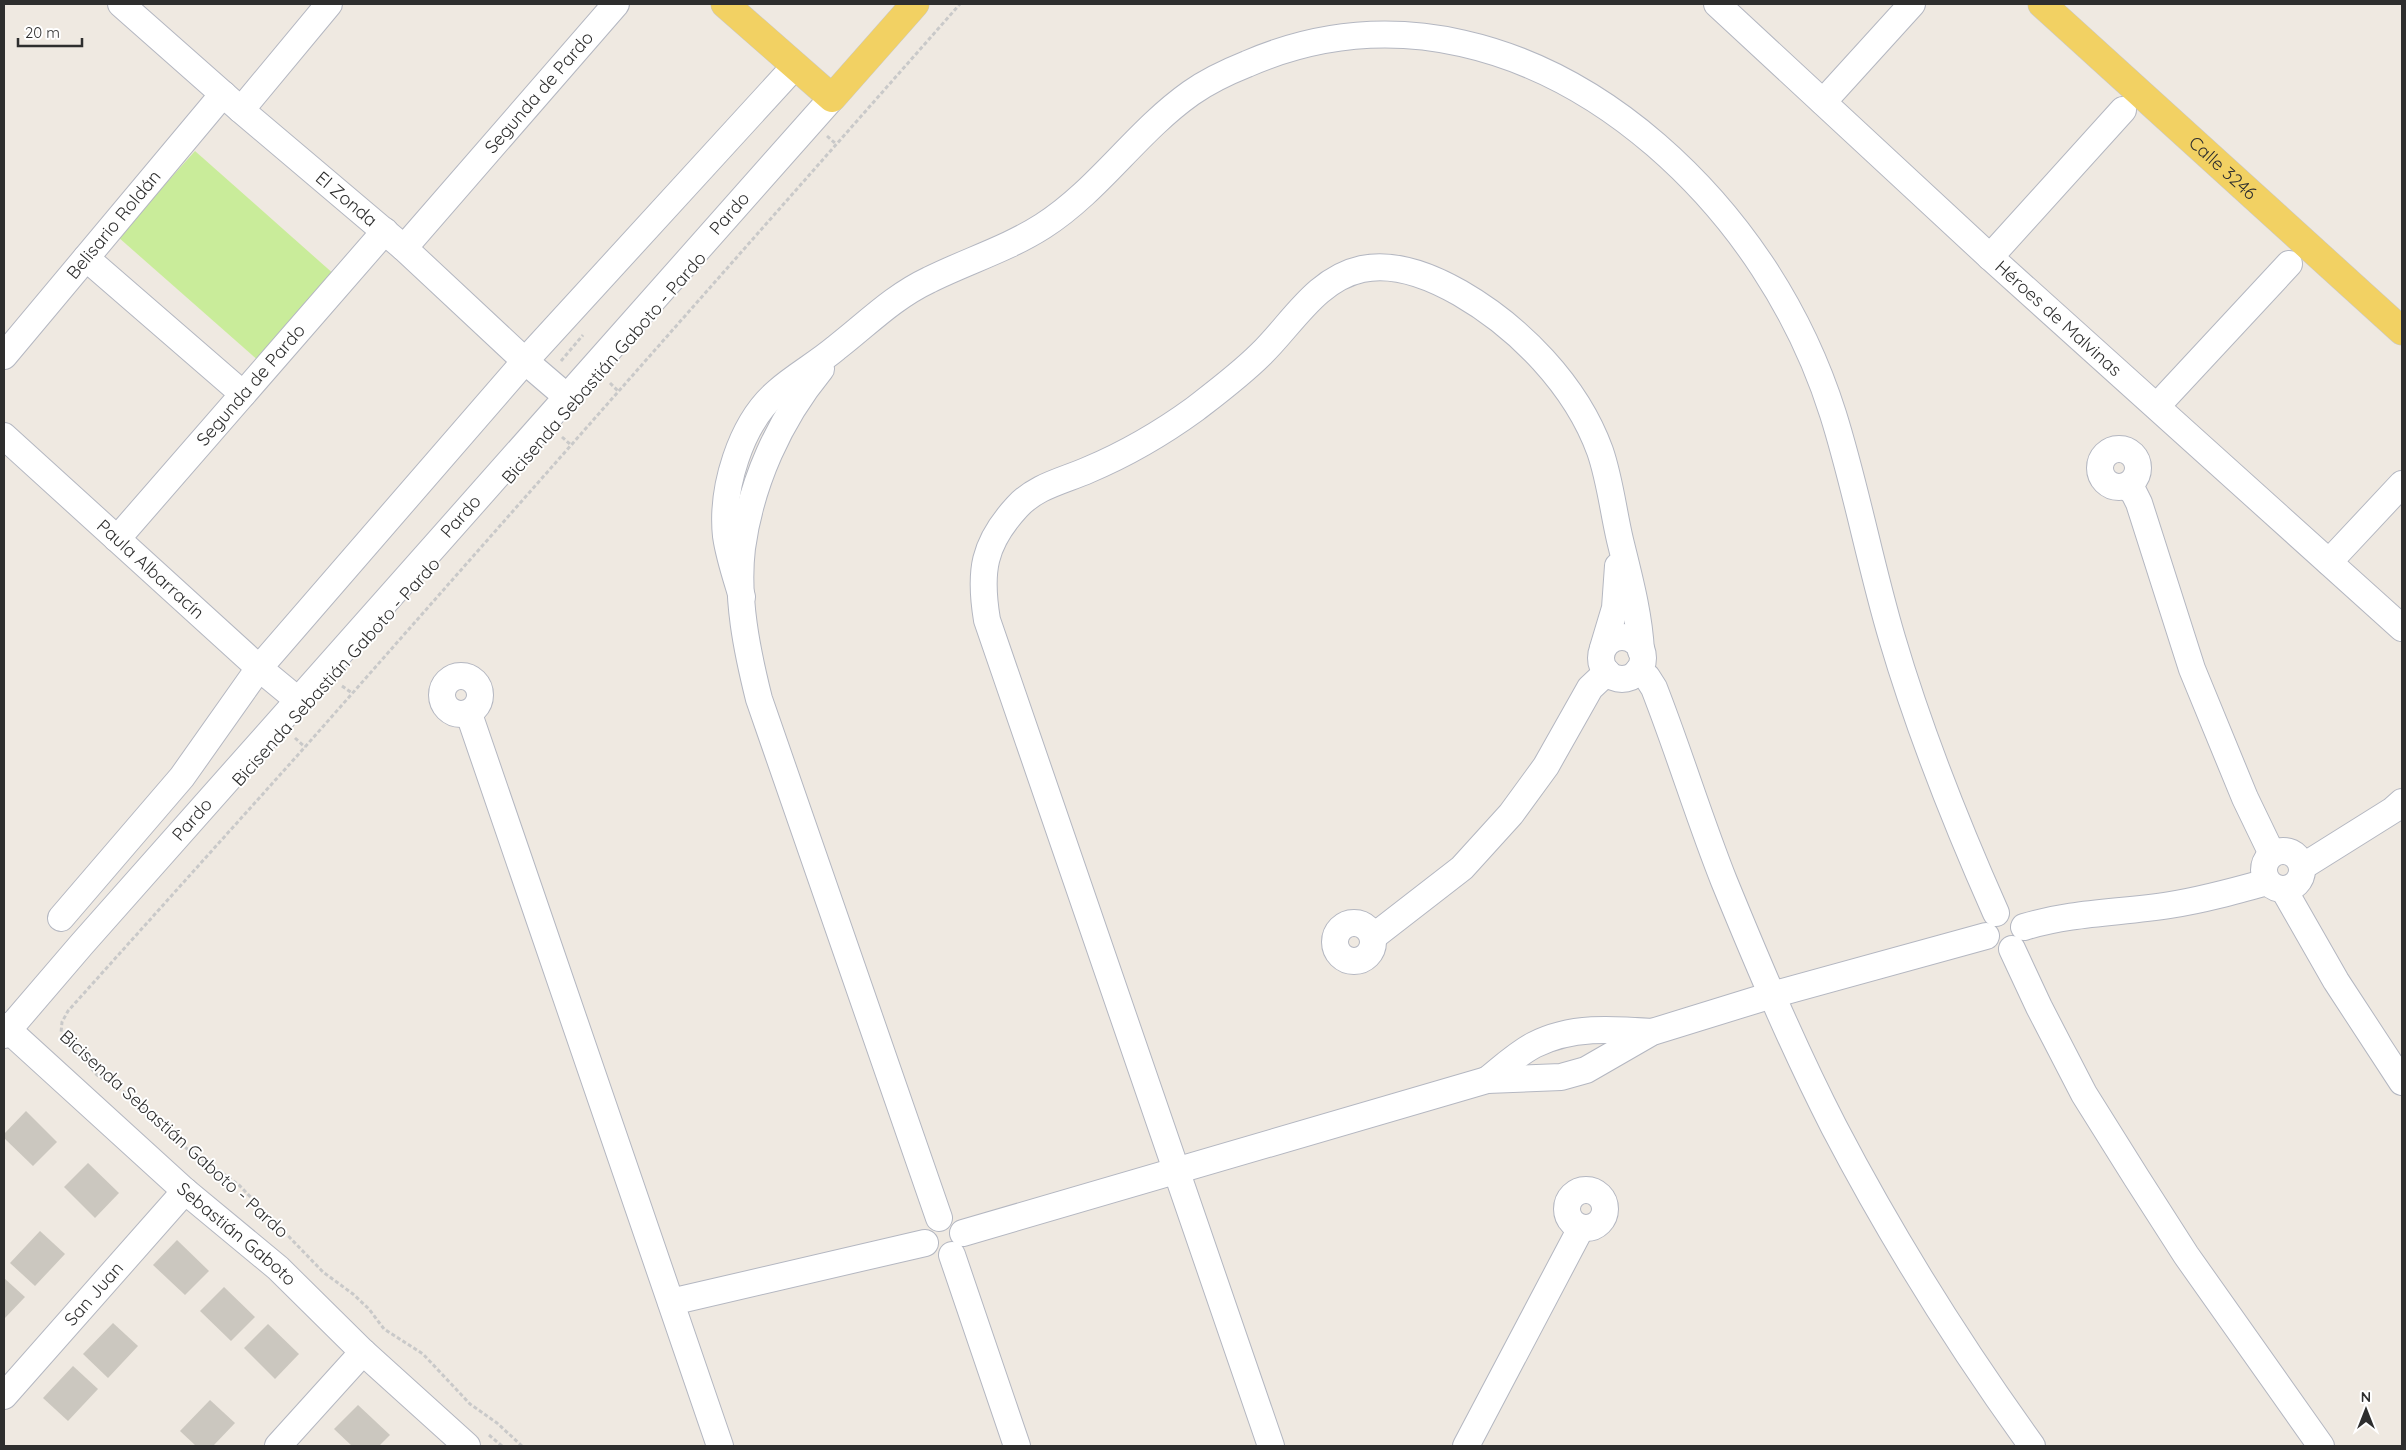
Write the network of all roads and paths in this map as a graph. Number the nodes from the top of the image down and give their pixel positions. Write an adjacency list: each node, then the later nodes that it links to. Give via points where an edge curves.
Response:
1 (121, 4): 12 (street, El Zonda)
2 (330, 4): 12 (street, Belisario Roldán)
3 (616, 4): 17 (street, Segunda de Pardo)
4 (725, 4): 10 (main road)
5 (915, 4): 11 (main road, Pardo)
6 (960, 4): 78 (path, via 68,1011 62,1022 61,1033 97,1074 132,1097 179,1143 239,1185 312,1262 369,1309 384,1329 423,1354 470,1404)
7 (1717, 4): 13 (street, Héroes de Malvinas)
8 (1912, 4): 13 (street)
9 (2042, 4): 21 (main road, Calle 3246)
10 (795, 66): 11 (main road); 24 (street, Pardo)
11 (832, 98): 28 (street, Pardo)
12 (232, 102): 17 (street, El Zonda); 19 (street, Belisario Roldán)
13 (1823, 102): 18 (street, Héroes de Malvinas)
14 (2123, 110): 18 (street)
15 (832, 130): 16 (path)
16 (820, 144)
17 (395, 240): 24 (street, El Zonda); 27 (street, Segunda de Pardo)
18 (1990, 257): 29 (street, Héroes de Malvinas)
19 (86, 258): 23 (street, Belisario Roldán); 27 (street)
20 (2289, 264): 29 (street)
21 (2402, 331)
22 (846, 340): 33 (street, via 776,392 752,425); 34 (street, via 808,385); 56 (street, via 903,293 1027,237 1056,218 1084,196 1177,103 1222,75 1271,53 1314,40 1396,35 1461,42 1542,70 1579,89 1621,118 1690,178 1728,218 1754,252 1791,313 1813,358 1834,417 1909,695 1947,801)
23 (4, 356)
24 (525, 361): 28 (street, El Zonda); 44 (street, Pardo)
25 (616, 375): 26 (path, Bicisenda Sebastián Gaboto - Pardo)
26 (603, 389)
27 (243, 394): 38 (street, Segunda de Pardo)
28 (567, 397): 47 (street, Pardo)
29 (2157, 406): 39 (street, Héroes de Malvinas)
30 (568, 430): 32 (path, Bicisenda Sebastián Gaboto - Pardo)
31 (4, 436): 38 (street, Paula Albarracín)
32 (555, 444)
33 (739, 452): 34 (street); 40 (street, via 731,472 726,505 726,538)
34 (765, 462): 40 (street, via 752,500 742,550)
35 (2402, 484): 39 (street)
36 (2127, 486): 53 (street, via 2139,502 2192,670)
37 (1617, 528): 42 (street, via 1617,590); 43 (street, via 1640,623); 66 (street, via 1599,450 1576,405 1544,362 1476,302 1431,279 1388,268 1347,274 1325,288 1305,304 1262,354 1192,410 1128,451 1030,495 1004,522 984,563 982,593 987,620)
38 (117, 539): 44 (street, Paula Albarracín)
39 (2329, 562): 41 (street, Héroes de Malvinas)
40 (742, 597): 68 (street, via 750,664 759,699)
41 (2402, 628)
42 (1605, 660): 43 (street, via 1616,678 1622,679 1630,677); 43 (street, via 1614,639 1621,637 1635,641); 59 (street, via 1546,766 1492,836 1462,868)
43 (1640, 661): 61 (street, via 1654,688 1724,879)
44 (259, 668): 47 (street, Paula Albarracín); 57 (street, Pardo, via 182,777)
45 (348, 679): 46 (path, Bicisenda Sebastián Gaboto - Pardo)
46 (336, 692)
47 (298, 701): 62 (street, Pardo)
48 (469, 714): 72 (street)
49 (301, 732): 50 (path, Bicisenda Sebastián Gaboto - Pardo)
50 (288, 746)
51 (2402, 779): 52 (street)
52 (2400, 812): 54 (street)
53 (2272, 854): 54 (street, via 2290,852 2300,860); 55 (street, via 2264,870)
54 (2302, 867): 55 (street, via 2296,885)
55 (2276, 886): 60 (street, via 2179,903 2053,918); 65 (street)
56 (1996, 913): 58 (street, via 1986,924); 60 (street, via 2011,912 2017,916)
57 (61, 918)
58 (1986, 936): 60 (street, via 1988,942 1999,949); 61 (street)
59 (1373, 937)
60 (2018, 938): 84 (street, via 2063,1055 2186,1255)
61 (1772, 995): 63 (street); 83 (street, via 1833,1124 1896,1239)
62 (5, 1030): 67 (street, Sebastián Gaboto)
63 (1652, 1032): 64 (street, via 1586,1070 1561,1077); 64 (street, via 1584,1030 1523,1052)
64 (1487, 1080): 66 (street)
65 (2402, 1082)
66 (1175, 1172): 71 (street); 81 (street)
67 (185, 1191): 73 (street, Sebastián Gaboto, via 278,1268); 74 (street, San Juan)
68 (939, 1218): 70 (street, via 925,1230); 71 (street, via 957,1222)
69 (1581, 1228): 82 (street)
70 (925, 1242): 71 (street, via 938,1256); 72 (street)
71 (958, 1244): 80 (street)
72 (671, 1302): 79 (street)
73 (363, 1352): 75 (street, Sebastián Gaboto); 76 (street)
74 (4, 1396)
75 (477, 1440): 77 (path)
76 (278, 1446)
77 (502, 1446)
78 (522, 1446)
79 (720, 1446)
80 (1017, 1446)
81 (1270, 1446)
82 (1466, 1446)
83 (2032, 1446)
84 (2321, 1446)

